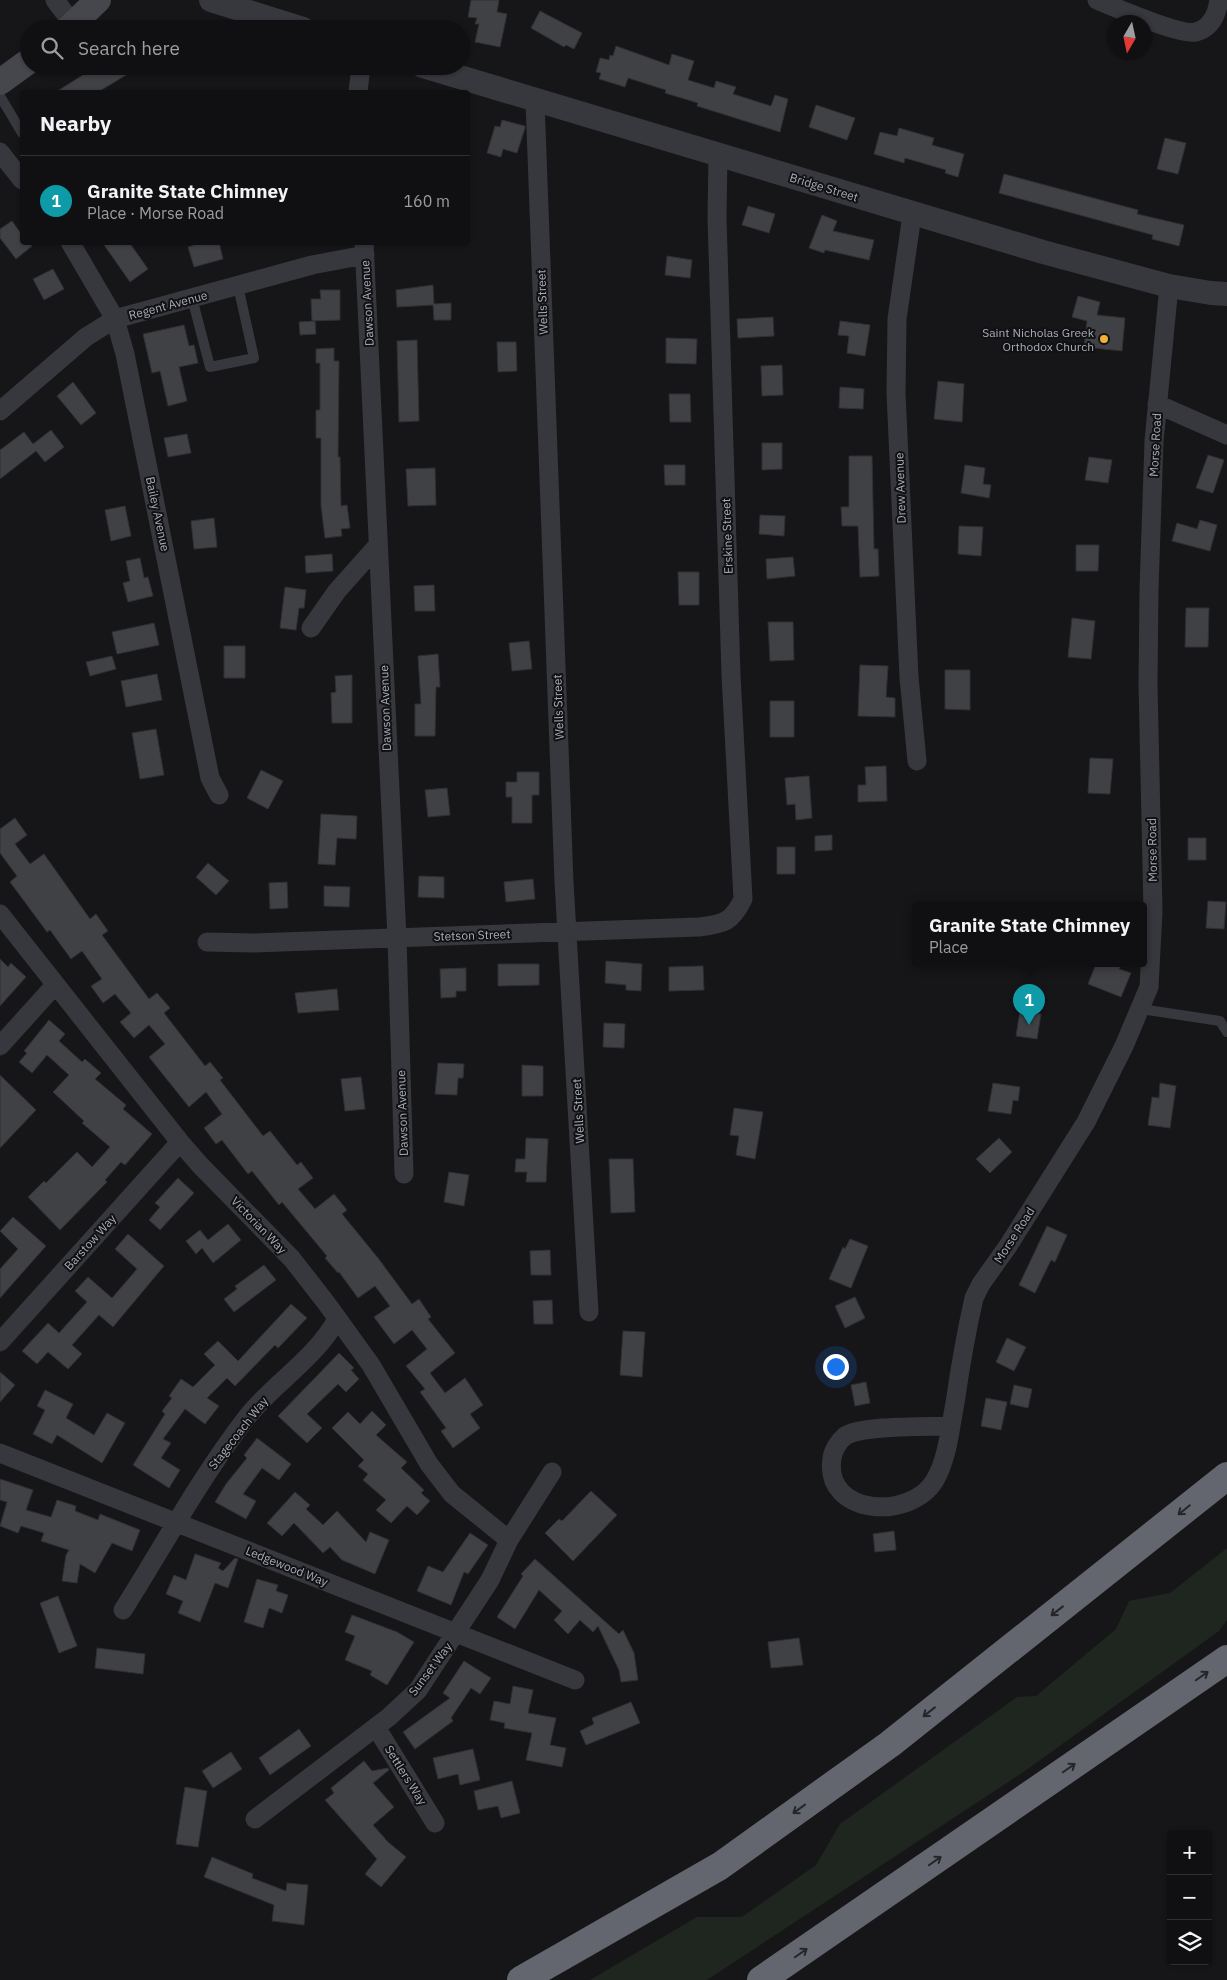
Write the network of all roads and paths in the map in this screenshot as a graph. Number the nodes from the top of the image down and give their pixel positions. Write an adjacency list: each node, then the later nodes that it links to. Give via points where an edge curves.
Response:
1 (55, 0): 6 (street)
2 (98, 0): 7 (main road)
3 (212, 0): 8 (street)
4 (1097, 0): 5 (street, via 1177,30 1195,33 1211,23)
5 (1219, 0)
6 (67, 20)
7 (77, 20)
8 (275, 20)
9 (20, 68): 12 (main road)
10 (360, 75): 13 (street)
11 (453, 75): 15 (street, Bridge Street)
12 (0, 82)
13 (358, 90)
14 (0, 96): 16 (lane)
15 (535, 101): 18 (street, Bridge Street); 37 (street, Wells Street)
16 (20, 129)
17 (0, 152): 19 (street)
18 (718, 154): 20 (street, Bridge Street); 36 (street, Erskine Street, via 717,218 731,666 743,899)
19 (20, 176)
20 (912, 215): 24 (street, Bridge Street); 33 (street, Drew Avenue, via 898,319 896,393 909,677)
21 (72, 245): 27 (street, Bailey Avenue)
22 (364, 249): 23 (street, Regent Avenue); 31 (street, Dawson Avenue)
23 (238, 286): 26 (street, Regent Avenue); 26 (lane, via 254,358 210,367)
24 (1169, 286): 25 (street, Bridge Street); 28 (street, Morse Road)
25 (1227, 294)
26 (192, 298): 27 (street, Regent Avenue)
27 (115, 319): 29 (street, Regent Avenue, via 86,337); 34 (street, Bailey Avenue, via 126,354 210,778)
28 (1157, 404): 30 (street); 41 (street, Morse Road, via 1149,599 1153,949 1150,987)
29 (0, 411)
30 (1227, 435)
31 (378, 545): 32 (street, via 337,591); 38 (street, Dawson Avenue)
32 (311, 628)
33 (917, 761)
34 (219, 794)
35 (0, 914): 40 (street, Victorian Way)
36 (735, 916): 37 (street, Stetson Street, via 718,924 699,926)
37 (569, 931): 38 (street, Stetson Street); 46 (street, Wells Street)
38 (397, 938): 39 (street, Stetson Street); 45 (street, Dawson Avenue)
39 (207, 942)
40 (55, 985): 43 (street); 44 (street, Victorian Way)
41 (1141, 1009): 42 (lane, via 1220,1021); 49 (street, Morse Road, via 1086,1122 974,1298)
42 (1227, 1032)
43 (0, 1046)
44 (180, 1142): 47 (street, Victorian Way, via 292,1259); 48 (street, Barstow Way)
45 (404, 1174)
46 (589, 1312)
47 (337, 1319): 53 (street, Stagecoach Way, via 328,1337 249,1414 213,1461); 54 (street, Victorian Way, via 372,1365 429,1464 452,1494)
48 (0, 1341)
49 (951, 1426): 49 (street, Morse Road, via 942,1464 935,1481 923,1495 888,1507 868,1507 849,1499 836,1485 831,1468 833,1450 845,1436 863,1430)
50 (0, 1453): 53 (street, Ledgewood Way)
51 (552, 1472): 54 (street, Sunset Way)
52 (1225, 1477): 62 (highway, one-way to 62, via 890,1744 720,1866)
53 (178, 1523): 55 (street, Stagecoach Way); 56 (street, Ledgewood Way)
54 (510, 1540): 56 (street, Sunset Way, via 490,1580)
55 (123, 1610)
56 (456, 1633): 58 (street, Ledgewood Way); 59 (street, Sunset Way, via 418,1690)
57 (1227, 1659): 63 (highway, one-way to 57)
58 (575, 1680)
59 (376, 1727): 60 (street, Sunset Way); 61 (street, Settlers Way)
60 (255, 1820)
61 (435, 1823)
62 (521, 1980)
63 (761, 1980)

